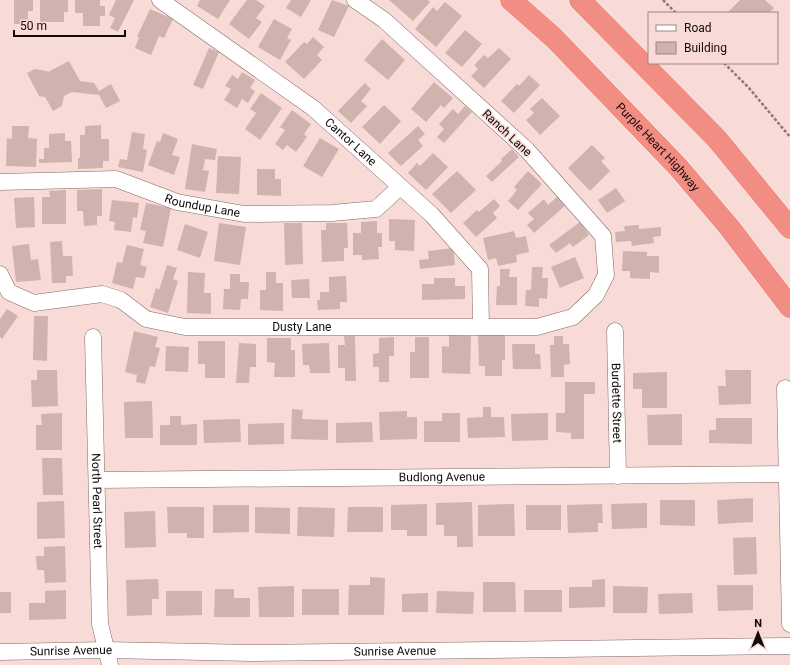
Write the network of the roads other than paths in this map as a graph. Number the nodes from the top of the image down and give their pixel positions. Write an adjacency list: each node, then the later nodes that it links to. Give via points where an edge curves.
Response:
1 (160, 0): 6 (street, Cantor Lane, via 313,108)
2 (355, 0): 9 (street, Ranch Lane, via 384,20 527,150 603,236 606,275)
3 (511, 0): 10 (highway, Purple Heart Highway, via 554,38 678,167)
4 (580, 0): 7 (highway, via 717,139)
5 (0, 182): 6 (street, Roundup Lane, via 116,179 177,202 244,214 332,213 376,209)
6 (400, 187): 11 (street, Cantor Lane, via 432,215 480,269)
7 (790, 228)
8 (0, 274): 11 (street, Dusty Lane, via 8,292 34,303 102,294 121,300 146,319 185,327)
9 (596, 295): 11 (street, Dusty Lane, via 573,317 537,327)
10 (790, 308)
11 (481, 326)
12 (615, 331): 16 (street, Burdette Street)
13 (93, 337): 17 (street, North Pearl Street)
14 (785, 388): 15 (street)
15 (787, 474): 16 (street, Budlong Avenue); 18 (street)
16 (618, 476): 17 (street, Budlong Avenue)
17 (97, 480): 21 (street, North Pearl Street, via 100,624)
18 (790, 624)
19 (790, 646): 22 (street, Sunrise Avenue)
20 (0, 652): 21 (street, Sunrise Avenue)
21 (108, 657): 22 (street, Sunrise Avenue, via 252,653)
22 (436, 658)

